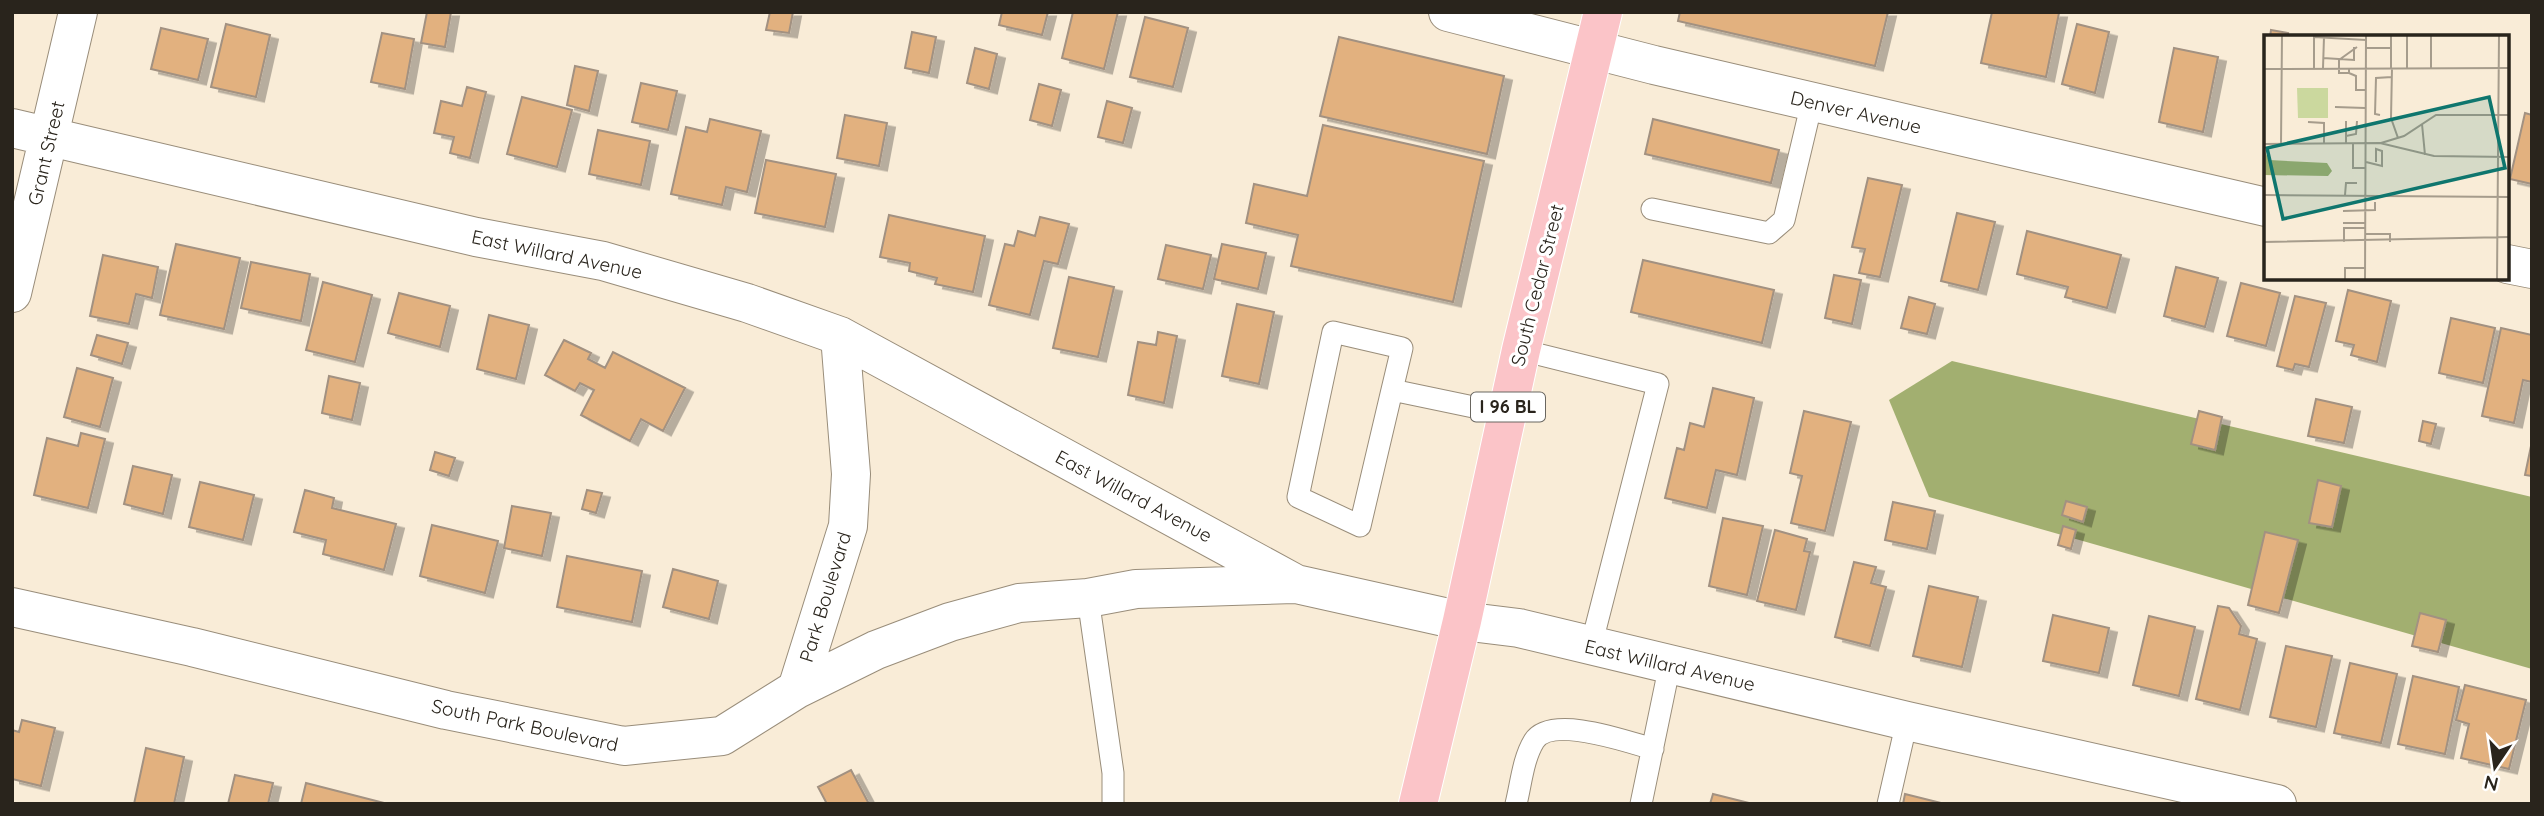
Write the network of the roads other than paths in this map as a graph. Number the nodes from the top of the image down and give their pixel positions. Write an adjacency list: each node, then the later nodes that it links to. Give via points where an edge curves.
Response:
1 (78, 12): 7 (street, Grant Street)
2 (1448, 12): 4 (street, Denver Avenue)
3 (1603, 12): 4 (main road, South Cedar Street / I 96 BL)
4 (1594, 50): 5 (street, Denver Avenue); 14 (main road, South Cedar Street / I 96 BL)
5 (1812, 102): 8 (street, Denver Avenue); 9 (lane, via 1784,220 1769,233)
6 (12, 128): 7 (street, East Willard Avenue)
7 (50, 137): 12 (street, Grant Street); 13 (street, East Willard Avenue, via 476,237 603,261)
8 (2264, 207)
9 (1652, 209)
10 (2509, 264): 11 (street)
11 (2532, 269)
12 (12, 292)
13 (840, 336): 17 (street, East Willard Avenue); 23 (street, Park Boulevard, via 851,474 848,526)
14 (1521, 350): 16 (main road, South Cedar Street / I 96 BL); 21 (lane, via 1658,384)
15 (1392, 390): 15 (lane, via 1402,348 1333,332 1298,497 1360,526); 16 (lane)
16 (1507, 414): 20 (main road, South Cedar Street / I 96 BL)
17 (1296, 584): 18 (street, via 1136,589); 20 (street, East Willard Avenue)
18 (1088, 598): 23 (street, South Park Boulevard, via 1019,603 950,622 876,650); 26 (lane, via 1113,773)
19 (12, 607): 23 (street, South Park Boulevard, via 446,710 624,746 722,736)
20 (1462, 621): 21 (street, East Willard Avenue, via 1519,628); 27 (main road, South Cedar Street / I 96 BL)
21 (1591, 646): 22 (street, East Willard Avenue)
22 (1670, 664): 24 (street, East Willard Avenue); 25 (lane)
23 (797, 689)
24 (1907, 721): 30 (lane); 31 (street, East Willard Avenue)
25 (1653, 748): 28 (lane, via 1573,729 1553,729 1535,739); 29 (lane)
26 (1113, 804)
27 (1418, 804)
28 (1516, 804)
29 (1641, 804)
30 (1888, 804)
31 (2277, 804)

